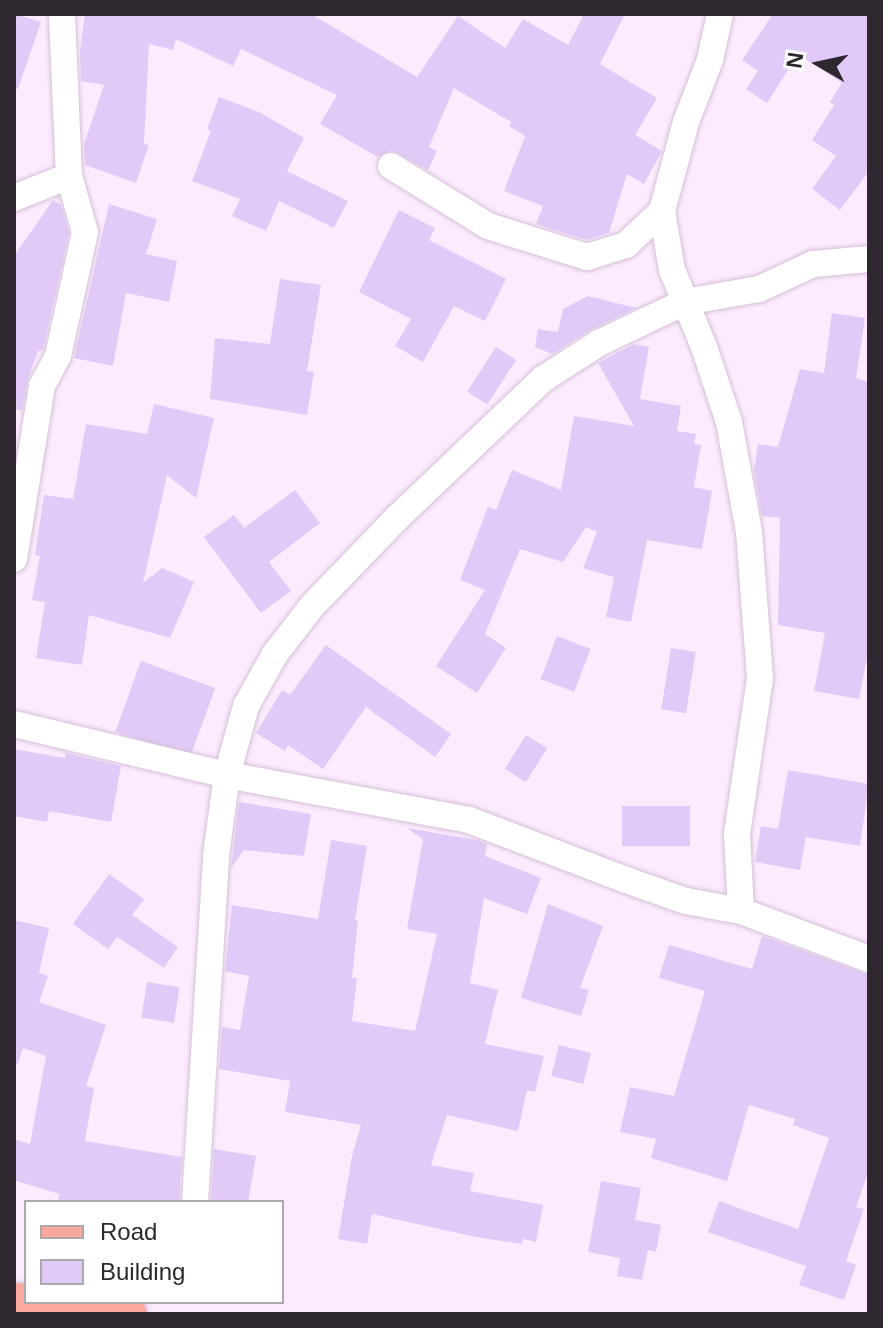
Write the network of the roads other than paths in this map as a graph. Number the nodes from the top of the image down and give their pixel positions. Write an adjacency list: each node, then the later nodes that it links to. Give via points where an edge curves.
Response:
1 (62, 14): 4 (street)
2 (720, 14): 6 (street)
3 (391, 166): 6 (street, via 488,226 587,257 626,245)
4 (69, 176): 5 (street); 9 (street, via 85,232 58,356 42,386)
5 (14, 198)
6 (662, 211): 8 (street, via 672,270)
7 (869, 259): 8 (street, via 813,264 759,289)
8 (685, 302): 11 (street, via 599,343 543,379 398,517 313,605 275,654 246,706); 12 (street, via 729,422 749,532 760,678 737,834)
9 (14, 559)
10 (14, 724): 11 (street)
11 (227, 775): 12 (street, via 469,820 686,901); 14 (street, via 216,855)
12 (741, 911): 13 (street)
13 (869, 959)
14 (195, 1200)
15 (14, 1304): 16 (main road)
16 (126, 1314)

